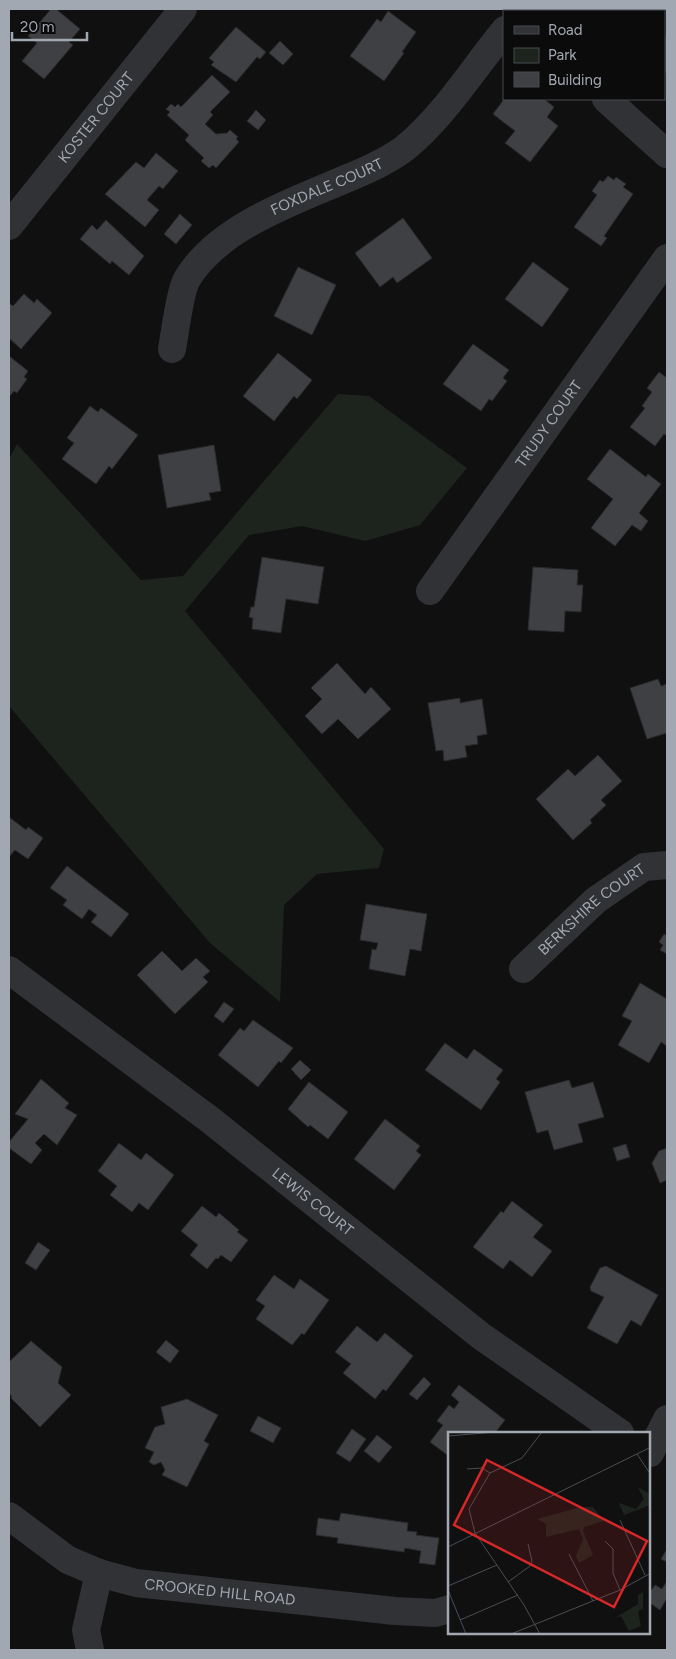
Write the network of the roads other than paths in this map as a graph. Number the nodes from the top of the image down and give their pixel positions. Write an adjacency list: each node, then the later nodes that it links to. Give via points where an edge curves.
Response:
1 (183, 9): 5 (street, KOSTER COURT)
2 (503, 33): 7 (street, FOXDALE COURT, via 430,124 404,149 374,167 240,229 210,249 186,280)
3 (607, 100): 4 (street)
4 (667, 154)
5 (9, 226)
6 (667, 258): 8 (street, TRUDY COURT)
7 (172, 349)
8 (430, 591)
9 (667, 865): 11 (street, BERKSHIRE COURT, via 644,867 596,900)
10 (9, 970): 13 (street, LEWIS COURT, via 209,1119 481,1336)
11 (523, 970)
12 (667, 1419): 14 (street)
13 (619, 1432)
14 (654, 1454)
15 (9, 1516): 16 (street, CROOKED HILL ROAD, via 68,1560)
16 (99, 1573): 17 (street, CROOKED HILL ROAD, via 136,1583 333,1606 435,1613); 18 (street, via 86,1630)
17 (448, 1610)
18 (90, 1650)

